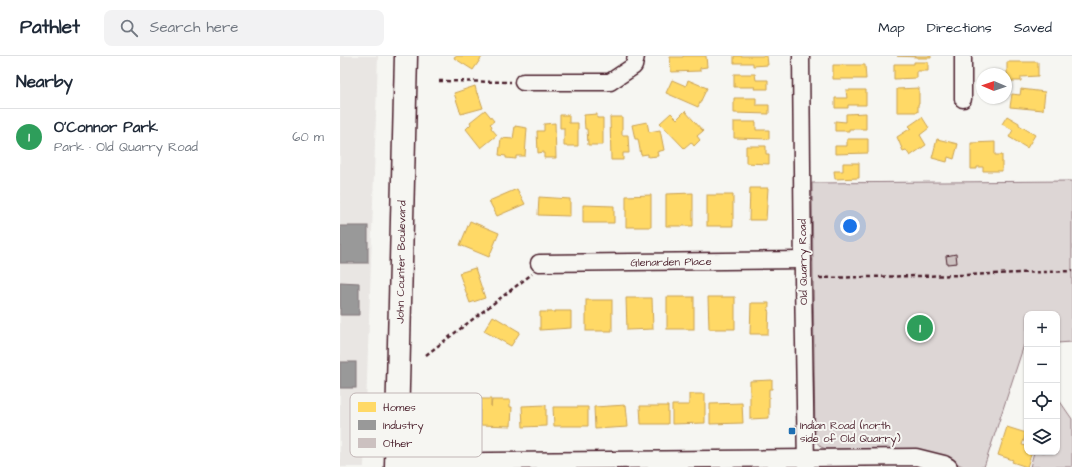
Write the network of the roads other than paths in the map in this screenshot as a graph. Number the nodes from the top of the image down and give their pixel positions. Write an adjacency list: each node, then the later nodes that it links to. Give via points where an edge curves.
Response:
1 (406, 56): 9 (main road, John Counter Boulevard)
2 (636, 56): 5 (street, via 634,66 610,82)
3 (801, 56): 7 (street, Old Quarry Road)
4 (963, 56): 6 (street)
5 (522, 82)
6 (963, 99)
7 (803, 260): 8 (street, Glenarden Place); 10 (street, Old Quarry Road)
8 (539, 263)
9 (399, 393)
10 (806, 462): 11 (street); 13 (street, via 916,457)
11 (610, 464): 12 (street)
12 (397, 465)
13 (949, 467)

